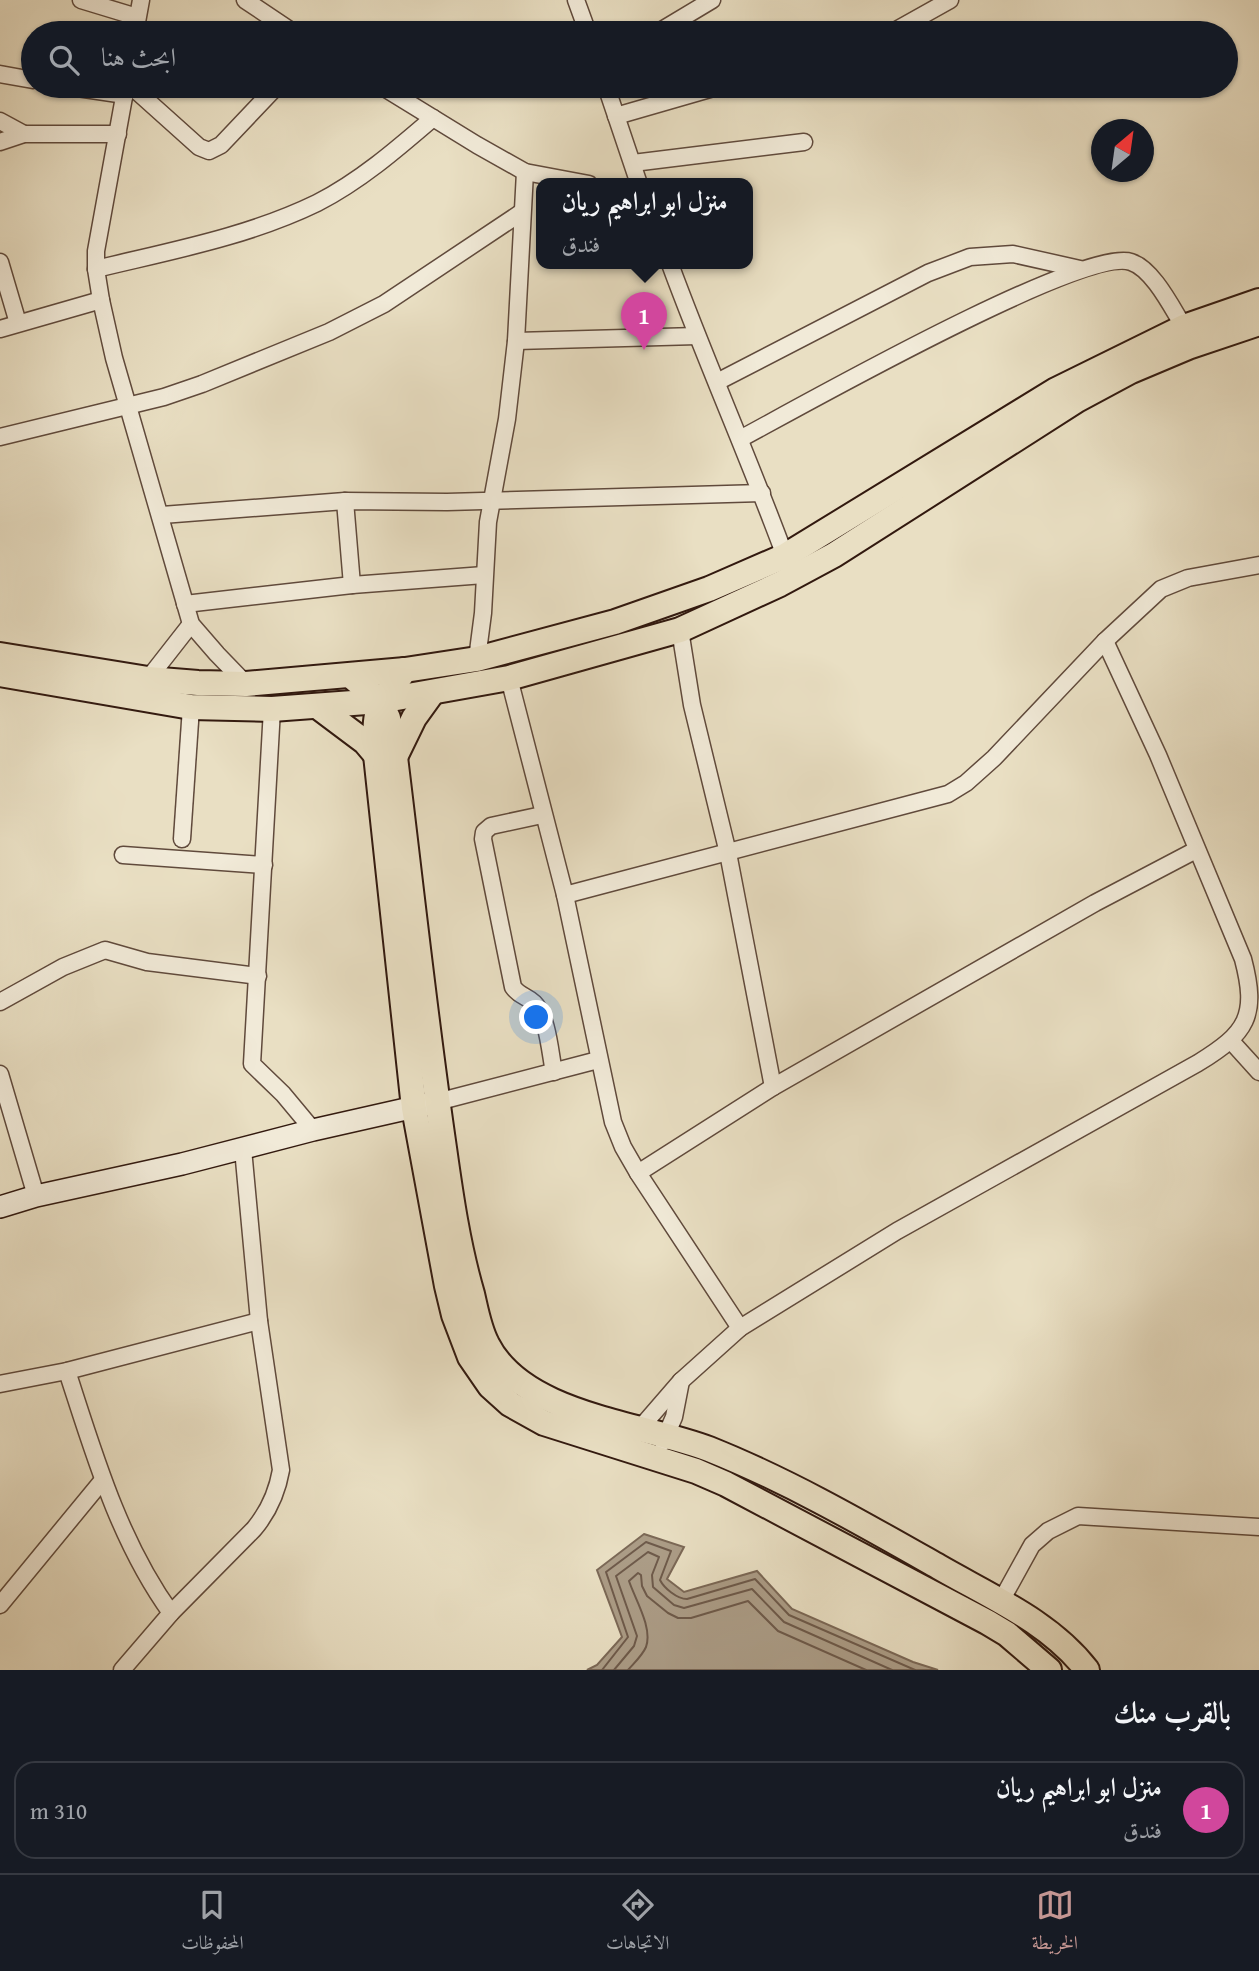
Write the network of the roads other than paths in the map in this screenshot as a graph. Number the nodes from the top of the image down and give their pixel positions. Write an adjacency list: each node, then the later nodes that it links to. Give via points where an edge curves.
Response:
1 (81, 0): 7 (street)
2 (141, 0): 8 (street)
3 (245, 0): 9 (street)
4 (576, 0): 10 (street)
5 (712, 0): 11 (street)
6 (950, 0): 12 (street)
7 (127, 21)
8 (137, 21)
9 (276, 21)
10 (584, 21)
11 (677, 21)
12 (912, 21)
13 (0, 74): 14 (street)
14 (21, 78)
15 (125, 98): 25 (street)
16 (138, 98): 17 (street, via 209,151 221,145)
17 (266, 98)
18 (400, 98): 22 (street)
19 (610, 98): 21 (street)
20 (678, 98): 21 (street)
21 (616, 116): 28 (street)
22 (433, 118): 29 (street); 34 (street, via 385,159 318,202 256,228)
23 (0, 121): 24 (street)
24 (23, 134): 25 (street); 26 (street)
25 (118, 134): 34 (street)
26 (0, 142)
27 (804, 142): 28 (street)
28 (633, 163): 31 (street)
29 (525, 172): 30 (street); 32 (street)
30 (557, 178)
31 (637, 178)
32 (522, 212): 44 (street); 46 (street, via 384,304 329,332 202,384)
33 (0, 262): 39 (street)
34 (96, 269): 37 (street)
35 (672, 269): 43 (street)
36 (1080, 269): 41 (street, via 1120,260 1138,264); 45 (street, via 1013,254 970,257 928,273); 48 (street, via 998,304)
37 (101, 300): 39 (street); 46 (street)
38 (1259, 300): 41 (main road)
39 (18, 323): 42 (street)
40 (1259, 323): 59 (main road, via 1131,371 1077,400 834,555)
41 (1184, 327): 53 (main road, via 1056,390)
42 (0, 329)
43 (696, 336): 44 (street); 45 (street)
44 (516, 341): 50 (street)
45 (717, 383): 48 (street)
46 (130, 406): 47 (street); 52 (street)
47 (0, 437)
48 (740, 439): 49 (street)
49 (762, 494): 50 (street); 53 (street)
50 (491, 500): 51 (street); 55 (street)
51 (345, 501): 52 (street); 56 (street)
52 (162, 515): 57 (street)
53 (785, 556): 62 (main road, via 615,622)
54 (1259, 565): 60 (street, via 1172,582)
55 (484, 575): 56 (street); 62 (street)
56 (352, 585): 57 (street)
57 (185, 604): 58 (street)
58 (191, 624): 67 (street); 68 (street)
59 (680, 630): 66 (main road); 78 (street, via 692,705)
60 (1105, 641): 77 (street); 78 (street, via 994,758 948,794)
61 (0, 655): 67 (main road)
62 (477, 659): 63 (main road)
63 (405, 670): 65 (main road); 70 (main road)
64 (0, 674): 72 (main road)
65 (351, 676): 68 (main road); 70 (main road)
66 (509, 678): 69 (main road); 75 (street)
67 (148, 679): 68 (main road)
68 (246, 684)
69 (432, 693): 70 (main road); 74 (main road)
70 (380, 701): 71 (main road); 74 (main road, via 388,718)
71 (317, 706): 73 (main road); 74 (main road)
72 (191, 707): 73 (main road); 76 (street)
73 (272, 709): 80 (street)
74 (386, 756): 90 (main road)
75 (542, 815): 81 (street); 86 (street, via 491,826 482,839 513,987 542,1013)
76 (182, 839)
77 (1196, 850): 84 (street, via 1249,981 1248,1013); 89 (street)
78 (728, 853): 81 (street); 89 (street)
79 (123, 855): 80 (street)
80 (264, 866): 82 (street)
81 (565, 895): 85 (street)
82 (258, 976): 83 (street, via 157,964 105,950); 91 (street, via 251,1064)
83 (0, 1002)
84 (1231, 1041): 87 (street); 97 (street, via 897,1231)
85 (598, 1060): 86 (street); 93 (street, via 612,1122)
86 (554, 1072): 90 (street)
87 (1259, 1072)
88 (0, 1074): 94 (street)
89 (773, 1087): 93 (street)
90 (426, 1105): 91 (street); 101 (main road, via 460,1253 481,1327 496,1359 539,1393); 103 (main road, via 449,1296 470,1357 489,1386 526,1414)
91 (313, 1130): 92 (street)
92 (243, 1149): 94 (street); 96 (street)
93 (638, 1173): 97 (street)
94 (36, 1196): 95 (street)
95 (0, 1207)
96 (259, 1321): 98 (street); 108 (street, via 276,1424 281,1470 278,1486 254,1529)
97 (740, 1328): 99 (street)
98 (67, 1371): 100 (street); 104 (street)
99 (681, 1381): 101 (street); 102 (street, via 674,1417)
100 (0, 1384)
101 (638, 1428): 102 (main road); 103 (street)
102 (661, 1448): 103 (main road); 106 (main road, via 707,1449 805,1494); 110 (main road, via 987,1622)
103 (629, 1452)
104 (102, 1481): 107 (street); 108 (street, via 151,1586)
105 (1259, 1527): 106 (street, via 1078,1516 1032,1545)
106 (1001, 1601): 111 (main road, via 1061,1643)
107 (0, 1605)
108 (171, 1613): 109 (street)
109 (121, 1670)
110 (1049, 1670)
111 (1087, 1670)

